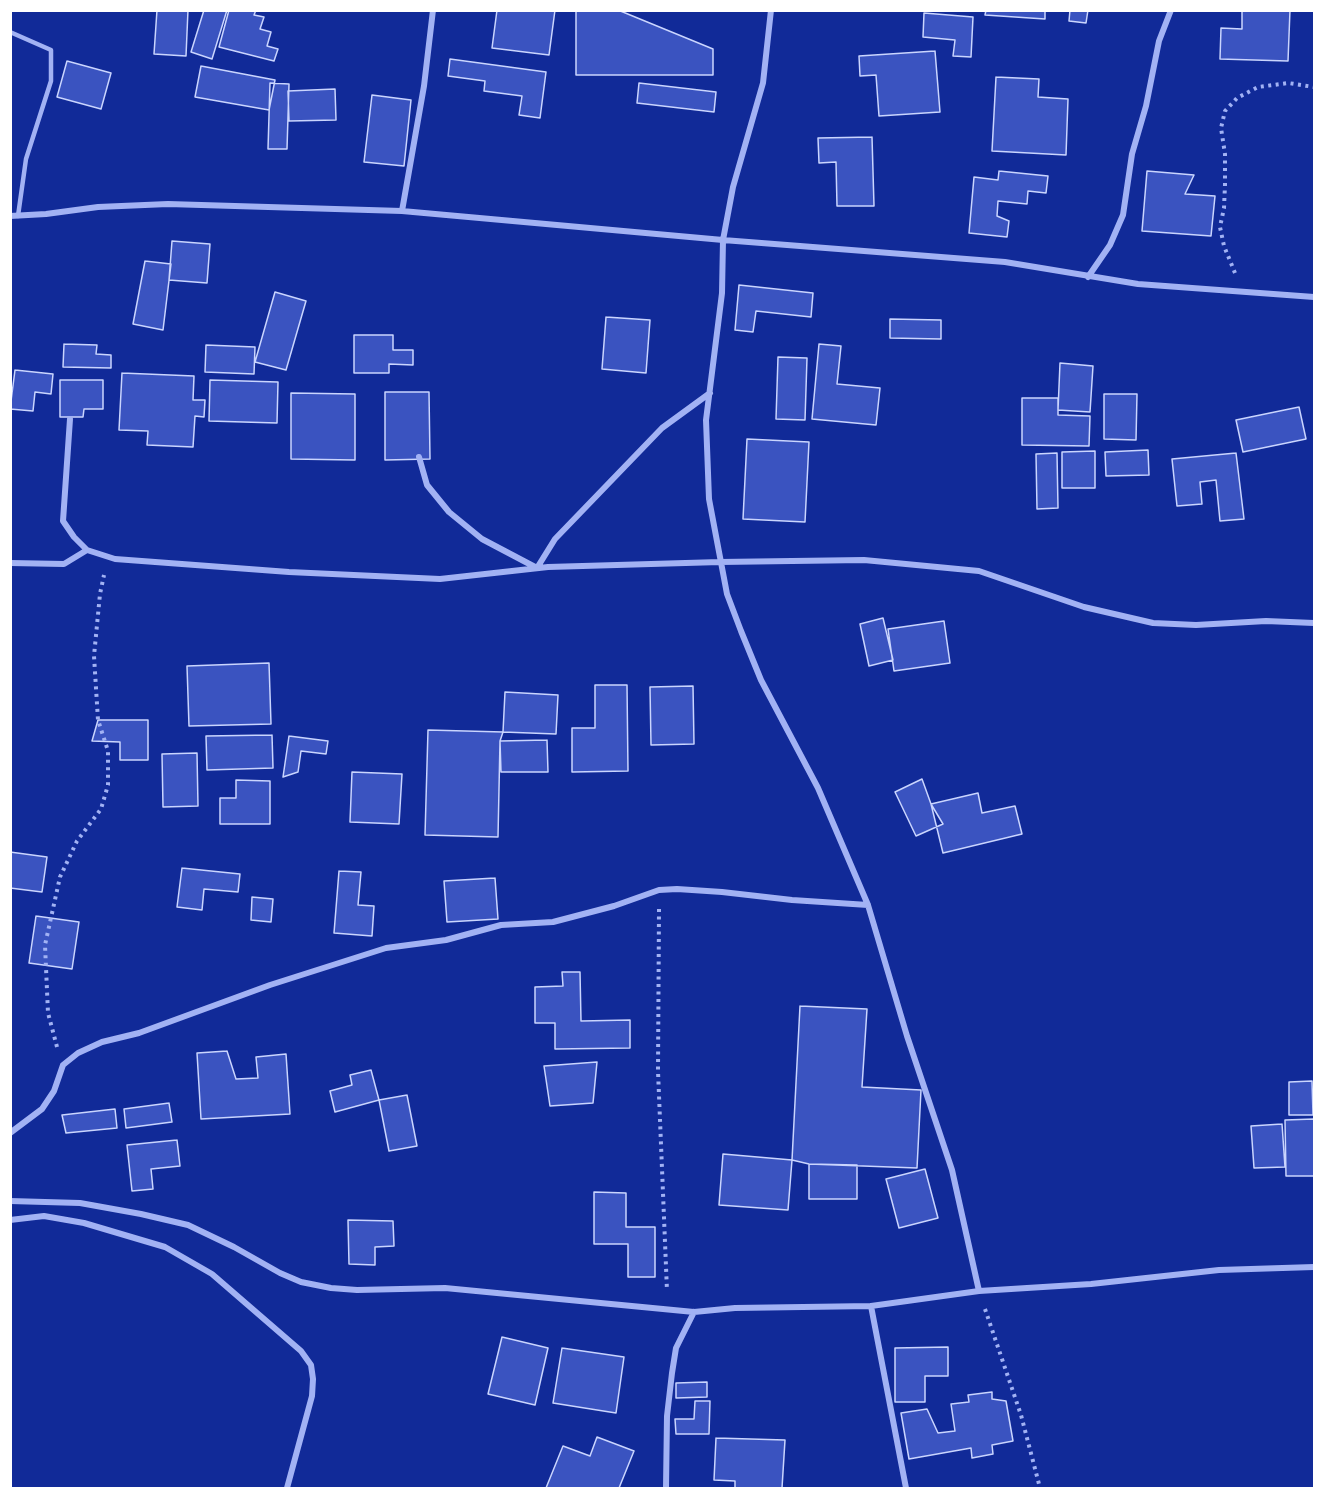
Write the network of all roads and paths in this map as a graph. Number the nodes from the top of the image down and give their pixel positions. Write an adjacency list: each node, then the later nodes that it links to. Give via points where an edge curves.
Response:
1 (433, 10): 6 (street)
2 (771, 10): 9 (street, via 763,83 733,187)
3 (1171, 10): 10 (street, via 1159,41 1132,154 1123,215 1110,245)
4 (10, 32): 8 (lane, via 51,50 51,81 26,159)
5 (1314, 87): 11 (path, via 1288,83 1258,87 1237,98 1225,111 1221,128 1225,185 1220,227)
6 (402, 211): 8 (street, via 168,204); 9 (street)
7 (10, 216): 8 (street)
8 (18, 216)
9 (723, 240): 10 (street, via 1005,262); 13 (street, via 722,293)
10 (1088, 277): 11 (street)
11 (1243, 293): 12 (street)
12 (1314, 297)
13 (710, 393): 18 (street, via 706,420 709,499); 20 (street, via 662,428 555,539)
14 (70, 419): 16 (street, via 63,521)
15 (419, 457): 20 (street, via 427,484 448,512 482,539)
16 (87, 550): 17 (street); 19 (street, via 64,564)
17 (115, 560): 20 (street, via 440,579); 24 (path, via 103,577 94,656 98,720 108,751 108,785 101,808 77,841 60,877 45,945 48,1014)
18 (720, 562): 20 (street); 21 (street, via 864,560 979,571 1084,607 1153,623); 23 (street, via 761,680 818,788)
19 (10, 563)
20 (537, 568)
21 (1314, 623)
22 (659, 890): 23 (street); 24 (street, via 553,922 501,925 446,940 386,948 139,1033 102,1042); 31 (path, via 658,1071)
23 (868, 905): 29 (street, via 952,1170)
24 (63, 1065): 25 (street, via 42,1108)
25 (10, 1133)
26 (10, 1201): 31 (street, via 80,1203 188,1225 280,1273 321,1286 357,1290 445,1288)
27 (10, 1220): 33 (street, via 44,1216 84,1223 165,1247 212,1274 300,1351 311,1365 312,1396)
28 (1314, 1267): 29 (street, via 1219,1270)
29 (979, 1291): 30 (street); 36 (path, via 1021,1415)
30 (871, 1306): 32 (street); 35 (street)
31 (668, 1310): 32 (street)
32 (694, 1312): 34 (street, via 676,1348 672,1373)
33 (287, 1488)
34 (666, 1488)
35 (906, 1488)
36 (1040, 1488)

